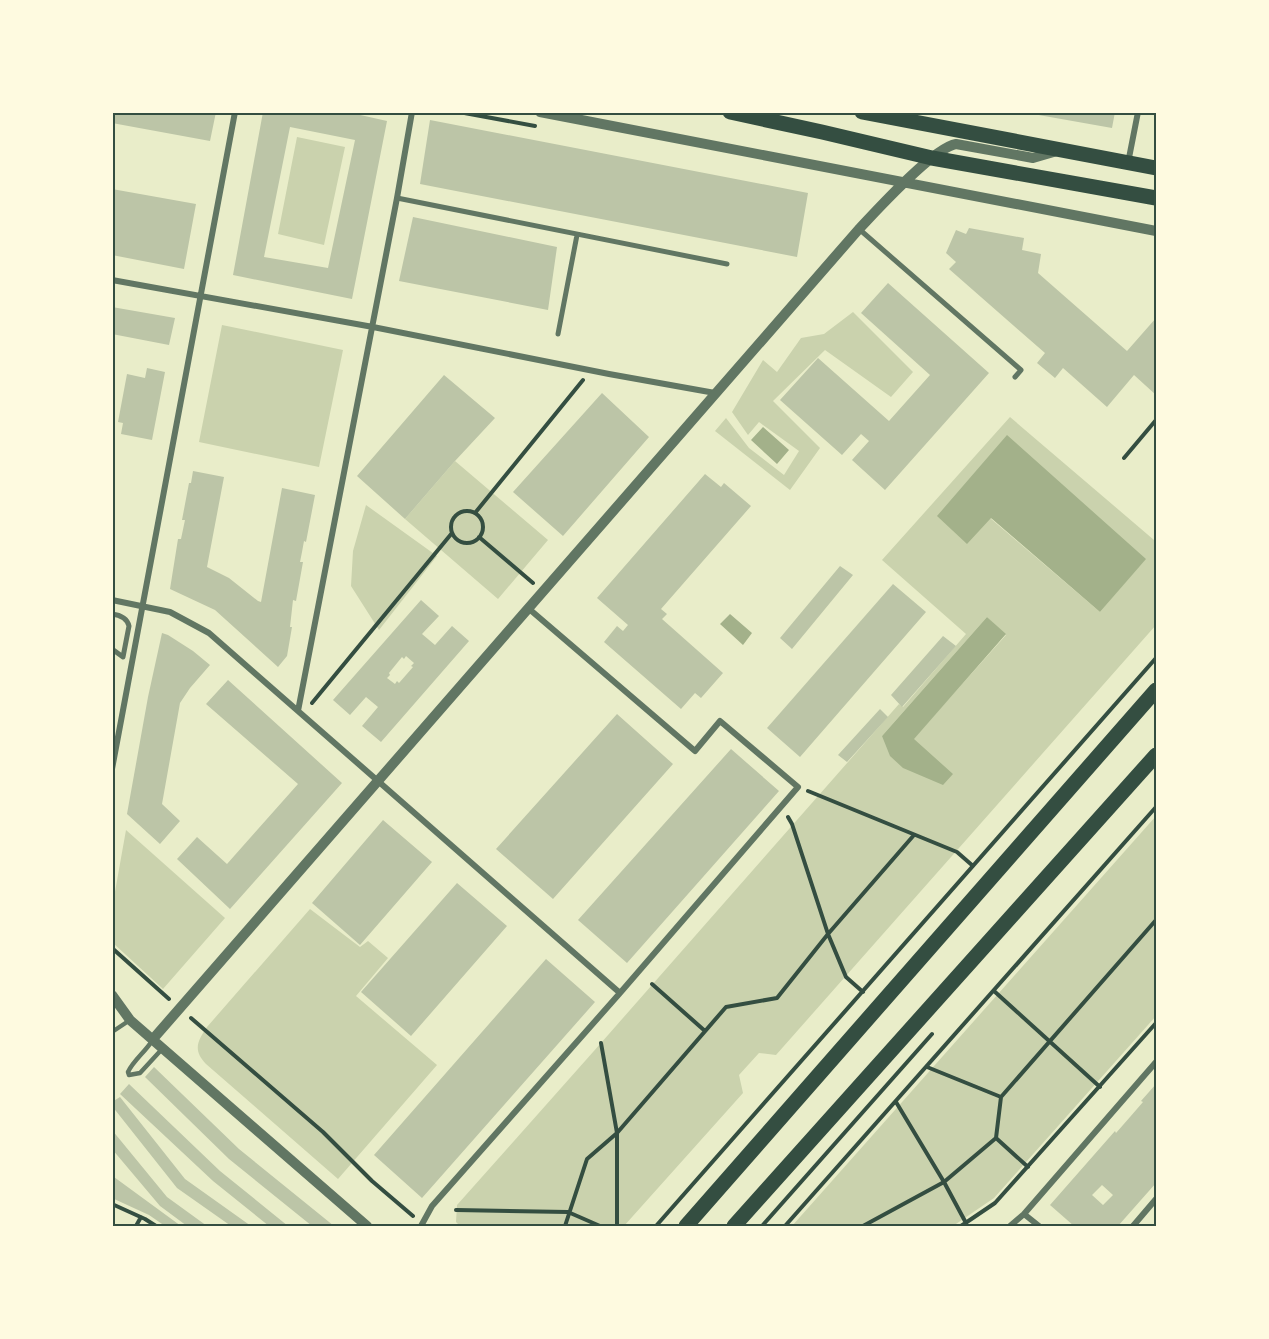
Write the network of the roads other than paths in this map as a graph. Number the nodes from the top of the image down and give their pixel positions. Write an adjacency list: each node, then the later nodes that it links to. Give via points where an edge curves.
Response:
1 (235, 112): 19 (street)
2 (412, 112): 12 (street)
3 (540, 112): 11 (street)
4 (730, 112): 8 (main road)
5 (1138, 112): 9 (street)
6 (868, 113): 7 (main road)
7 (1057, 151): 8 (street, via 1033,158 956,144); 9 (main road)
8 (932, 158): 11 (street); 13 (main road)
9 (1128, 163): 10 (main road)
10 (1156, 168)
11 (905, 183): 14 (street); 15 (street)
12 (398, 198): 16 (street); 20 (street)
13 (1156, 198)
14 (859, 229): 22 (street, via 1021,370); 23 (street)
15 (1156, 231)
16 (577, 235): 17 (street); 21 (street)
17 (727, 264)
18 (112, 279): 19 (street)
19 (201, 296): 20 (street); 25 (street)
20 (373, 327): 23 (street); 30 (street)
21 (558, 334)
22 (1015, 377)
23 (716, 393): 26 (street)
24 (112, 600): 25 (street)
25 (143, 606): 30 (street, via 170,612 209,633); 32 (street)
26 (528, 608): 33 (street); 34 (street, via 695,751 720,721 798,787)
27 (112, 614): 28 (street, via 121,616 129,626 123,657)
28 (112, 649)
29 (1156, 690): 45 (main road)
30 (300, 713): 33 (street)
31 (1156, 755): 46 (main road)
32 (112, 769)
33 (378, 782): 34 (street); 38 (street)
34 (620, 993): 43 (street, via 432,1206)
35 (112, 995): 36 (street)
36 (130, 1020): 37 (lane); 38 (street)
37 (112, 1032)
38 (153, 1039): 39 (street); 39 (lane, via 130,1067 129,1075 140,1074)
39 (163, 1048): 44 (street)
40 (1156, 1062): 42 (street)
41 (1156, 1199): 49 (street)
42 (1024, 1214): 47 (street); 48 (street)
43 (422, 1224)
44 (367, 1227)
45 (686, 1227)
46 (734, 1227)
47 (1010, 1227)
48 (1039, 1227)
49 (1133, 1227)

